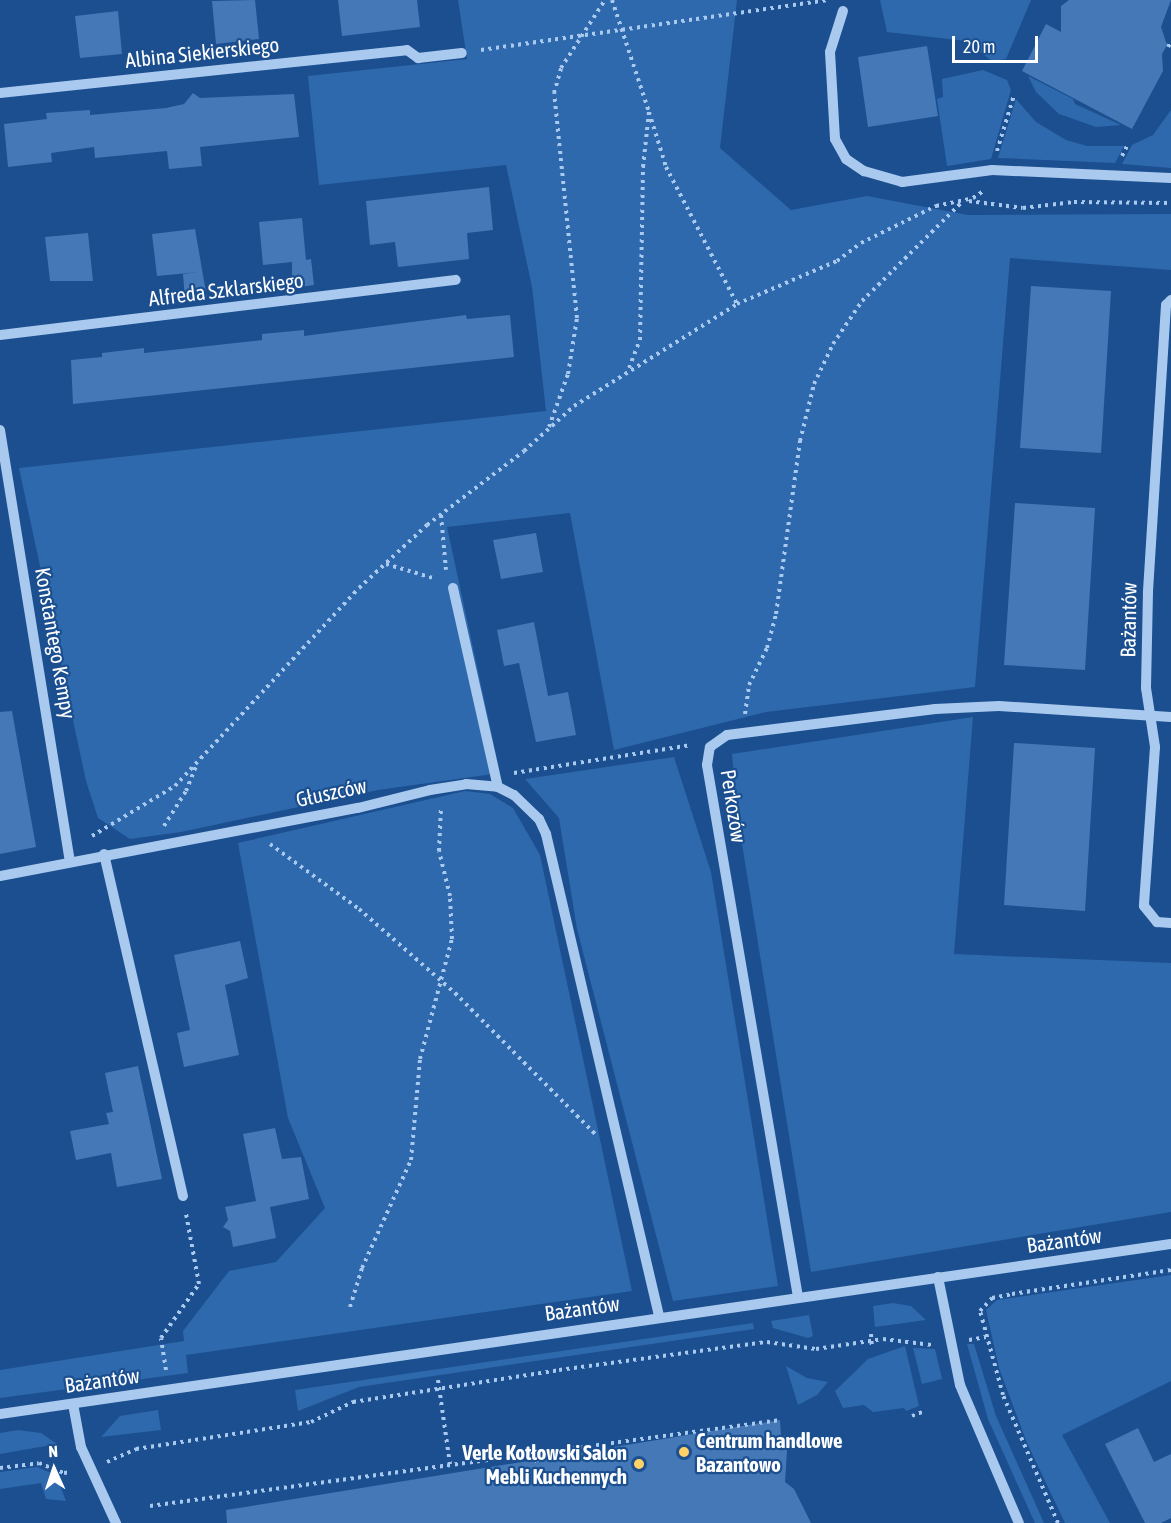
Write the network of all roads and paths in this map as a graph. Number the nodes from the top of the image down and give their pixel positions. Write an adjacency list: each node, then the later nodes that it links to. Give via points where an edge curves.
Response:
1 (605, 0): 6 (path)
2 (612, 0): 5 (path)
3 (829, 0): 5 (path)
4 (843, 10): 11 (street, via 830,52 830,94 835,139 846,159 864,171 902,182)
5 (620, 31): 6 (path); 10 (path)
6 (581, 36): 7 (path); 20 (path, via 561,68 554,93 577,318 568,374)
7 (462, 53): 8 (street, Albina Siekierskiego, via 418,58 407,50)
8 (0, 93)
9 (1014, 95): 11 (path)
10 (650, 112): 17 (path, via 666,167); 19 (path, via 643,167 640,340)
11 (992, 170): 12 (street); 13 (path, via 982,192)
12 (1171, 178)
13 (964, 201): 14 (path, via 1023,208 1074,202); 17 (path, via 936,206 861,243 837,261); 27 (path, via 862,301 833,344 814,384 800,441 772,631 749,685)
14 (1171, 203)
15 (456, 280): 18 (street, Alfreda Szklarskiego)
16 (1171, 300): 25 (street, Bażantów, via 1166,305 1148,592 1146,688)
17 (737, 304): 19 (path)
18 (0, 335)
19 (628, 370): 20 (path)
20 (548, 428): 22 (path)
21 (0, 430): 35 (street, Konstantego Kempy)
22 (441, 515): 23 (path); 24 (path, via 443,552)
23 (385, 564): 24 (path); 29 (path)
24 (453, 588): 30 (street)
25 (1153, 716): 26 (street, Perkozów); 27 (street, Perkozów, via 999,706 935,709); 37 (street, Bażantów, via 1155,747 1144,906 1157,922)
26 (1171, 717)
27 (736, 734): 28 (street, Perkozów, via 718,739)
28 (707, 755): 30 (path, via 691,746 676,745); 44 (street, Perkozów)
29 (196, 766): 33 (path, via 174,811); 35 (path, via 152,802 95,833)
30 (497, 783): 31 (street, Głuszców); 39 (street, Głuszców, via 528,806 546,834)
31 (440, 788): 32 (street, Głuszców); 38 (path, via 439,851 450,896 452,939)
32 (247, 829): 33 (street, Głuszców); 38 (path, via 298,861 351,902)
33 (146, 848): 34 (street, Głuszców)
34 (104, 854): 35 (street, Głuszców); 40 (street)
35 (70, 862): 36 (street, Głuszców)
36 (0, 876)
37 (1171, 923)
38 (440, 979): 39 (path); 45 (path, via 420,1059 411,1160 362,1268)
39 (625, 1166): 46 (street, Głuszców)
40 (183, 1196): 52 (path, via 199,1284 161,1338)
41 (1171, 1244): 43 (street, Bażantów)
42 (1171, 1270): 67 (path, via 1012,1293 992,1298 980,1311 1003,1395)
43 (938, 1277): 44 (street, Bażantów); 66 (street, via 960,1385)
44 (798, 1297): 46 (street, Bażantów)
45 (350, 1307)
46 (659, 1317): 52 (street, Bażantów)
47 (871, 1334): 49 (path)
48 (882, 1339): 49 (path)
49 (872, 1344): 51 (path, via 816,1350 767,1342 743,1344)
50 (438, 1380): 51 (path)
51 (439, 1388): 59 (path, via 353,1402 311,1422 136,1449); 60 (path)
52 (169, 1390): 53 (street, Bażantów)
53 (73, 1404): 55 (street, Bażantów); 65 (street, via 84,1457)
54 (925, 1411): 56 (path)
55 (0, 1414)
56 (912, 1416)
57 (780, 1420): 58 (path)
58 (536, 1452): 60 (path); 61 (path)
59 (115, 1460)
60 (450, 1464): 64 (path)
61 (537, 1464)
62 (0, 1468): 63 (path, via 39,1463)
63 (64, 1473)
64 (150, 1506)
65 (116, 1523)
66 (1019, 1523)
67 (1058, 1523)

